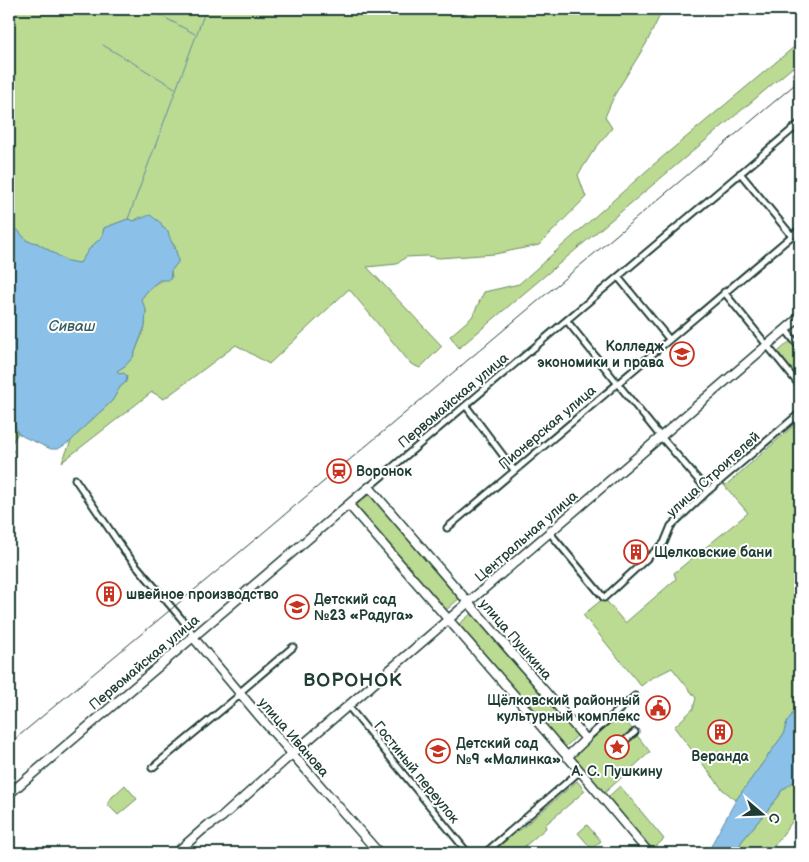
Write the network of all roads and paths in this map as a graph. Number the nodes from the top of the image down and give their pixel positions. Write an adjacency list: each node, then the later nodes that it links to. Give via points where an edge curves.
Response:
1 (800, 123): 2 (street, Первомайская улица)
2 (795, 127): 3 (street); 4 (street, Первомайская улица)
3 (800, 133)
4 (740, 173): 6 (street); 7 (street, Первомайская улица)
5 (800, 229): 6 (street, Пионерская улица)
6 (792, 236): 8 (street, Пионерская улица)
7 (618, 277): 10 (street, Первомайская улица); 12 (street)
8 (724, 292): 12 (street, Пионерская улица); 13 (street)
9 (800, 317): 11 (street, Центральная улица)
10 (566, 321): 15 (street); 17 (street, Первомайская улица)
11 (786, 330): 13 (street, Центральная улица); 14 (street)
12 (669, 339): 15 (street, Пионерская улица)
13 (767, 345): 16 (street); 19 (street, Центральная улица)
14 (800, 348)
15 (618, 382): 19 (street); 20 (street, Пионерская улица)
16 (800, 386)
17 (466, 406): 20 (street); 22 (street, Первомайская улица)
18 (800, 413): 23 (street, улица Строителей)
19 (661, 436): 23 (street); 26 (street, Центральная улица)
20 (514, 470): 25 (street, Пионерская улица)
21 (75, 480): 29 (street, via 125,552)
22 (369, 487): 24 (street, Первомайская улица); 27 (street, улица Пушкина)
23 (708, 491): 26 (street, улица Строителей, via 672,526 664,543 604,598)
24 (349, 505): 28 (street); 29 (street, Первомайская улица)
25 (447, 528)
26 (550, 533): 27 (street, Центральная улица)
27 (468, 603): 28 (street, Центральная улица); 35 (street, улица Пушкина)
28 (448, 620): 33 (street, Центральная улица); 38 (street)
29 (192, 636): 31 (street, улица Иванова); 41 (street, Первомайская улица)
30 (293, 647): 31 (street)
31 (240, 694): 37 (street, улица Иванова); 39 (street)
32 (635, 696): 35 (street)
33 (348, 706): 37 (street, Центральная улица); 44 (street, Гостиный переулок)
34 (635, 732): 36 (street)
35 (586, 739): 38 (street)
36 (622, 743)
37 (292, 754): 42 (street, Центральная улица, via 255,782); 43 (street, улица Иванова)
38 (565, 754): 40 (street)
39 (152, 768)
40 (580, 771): 45 (street); 46 (street)
41 (9, 794)
42 (182, 851)
43 (378, 853)
44 (468, 853)
45 (485, 853)
46 (649, 853)

